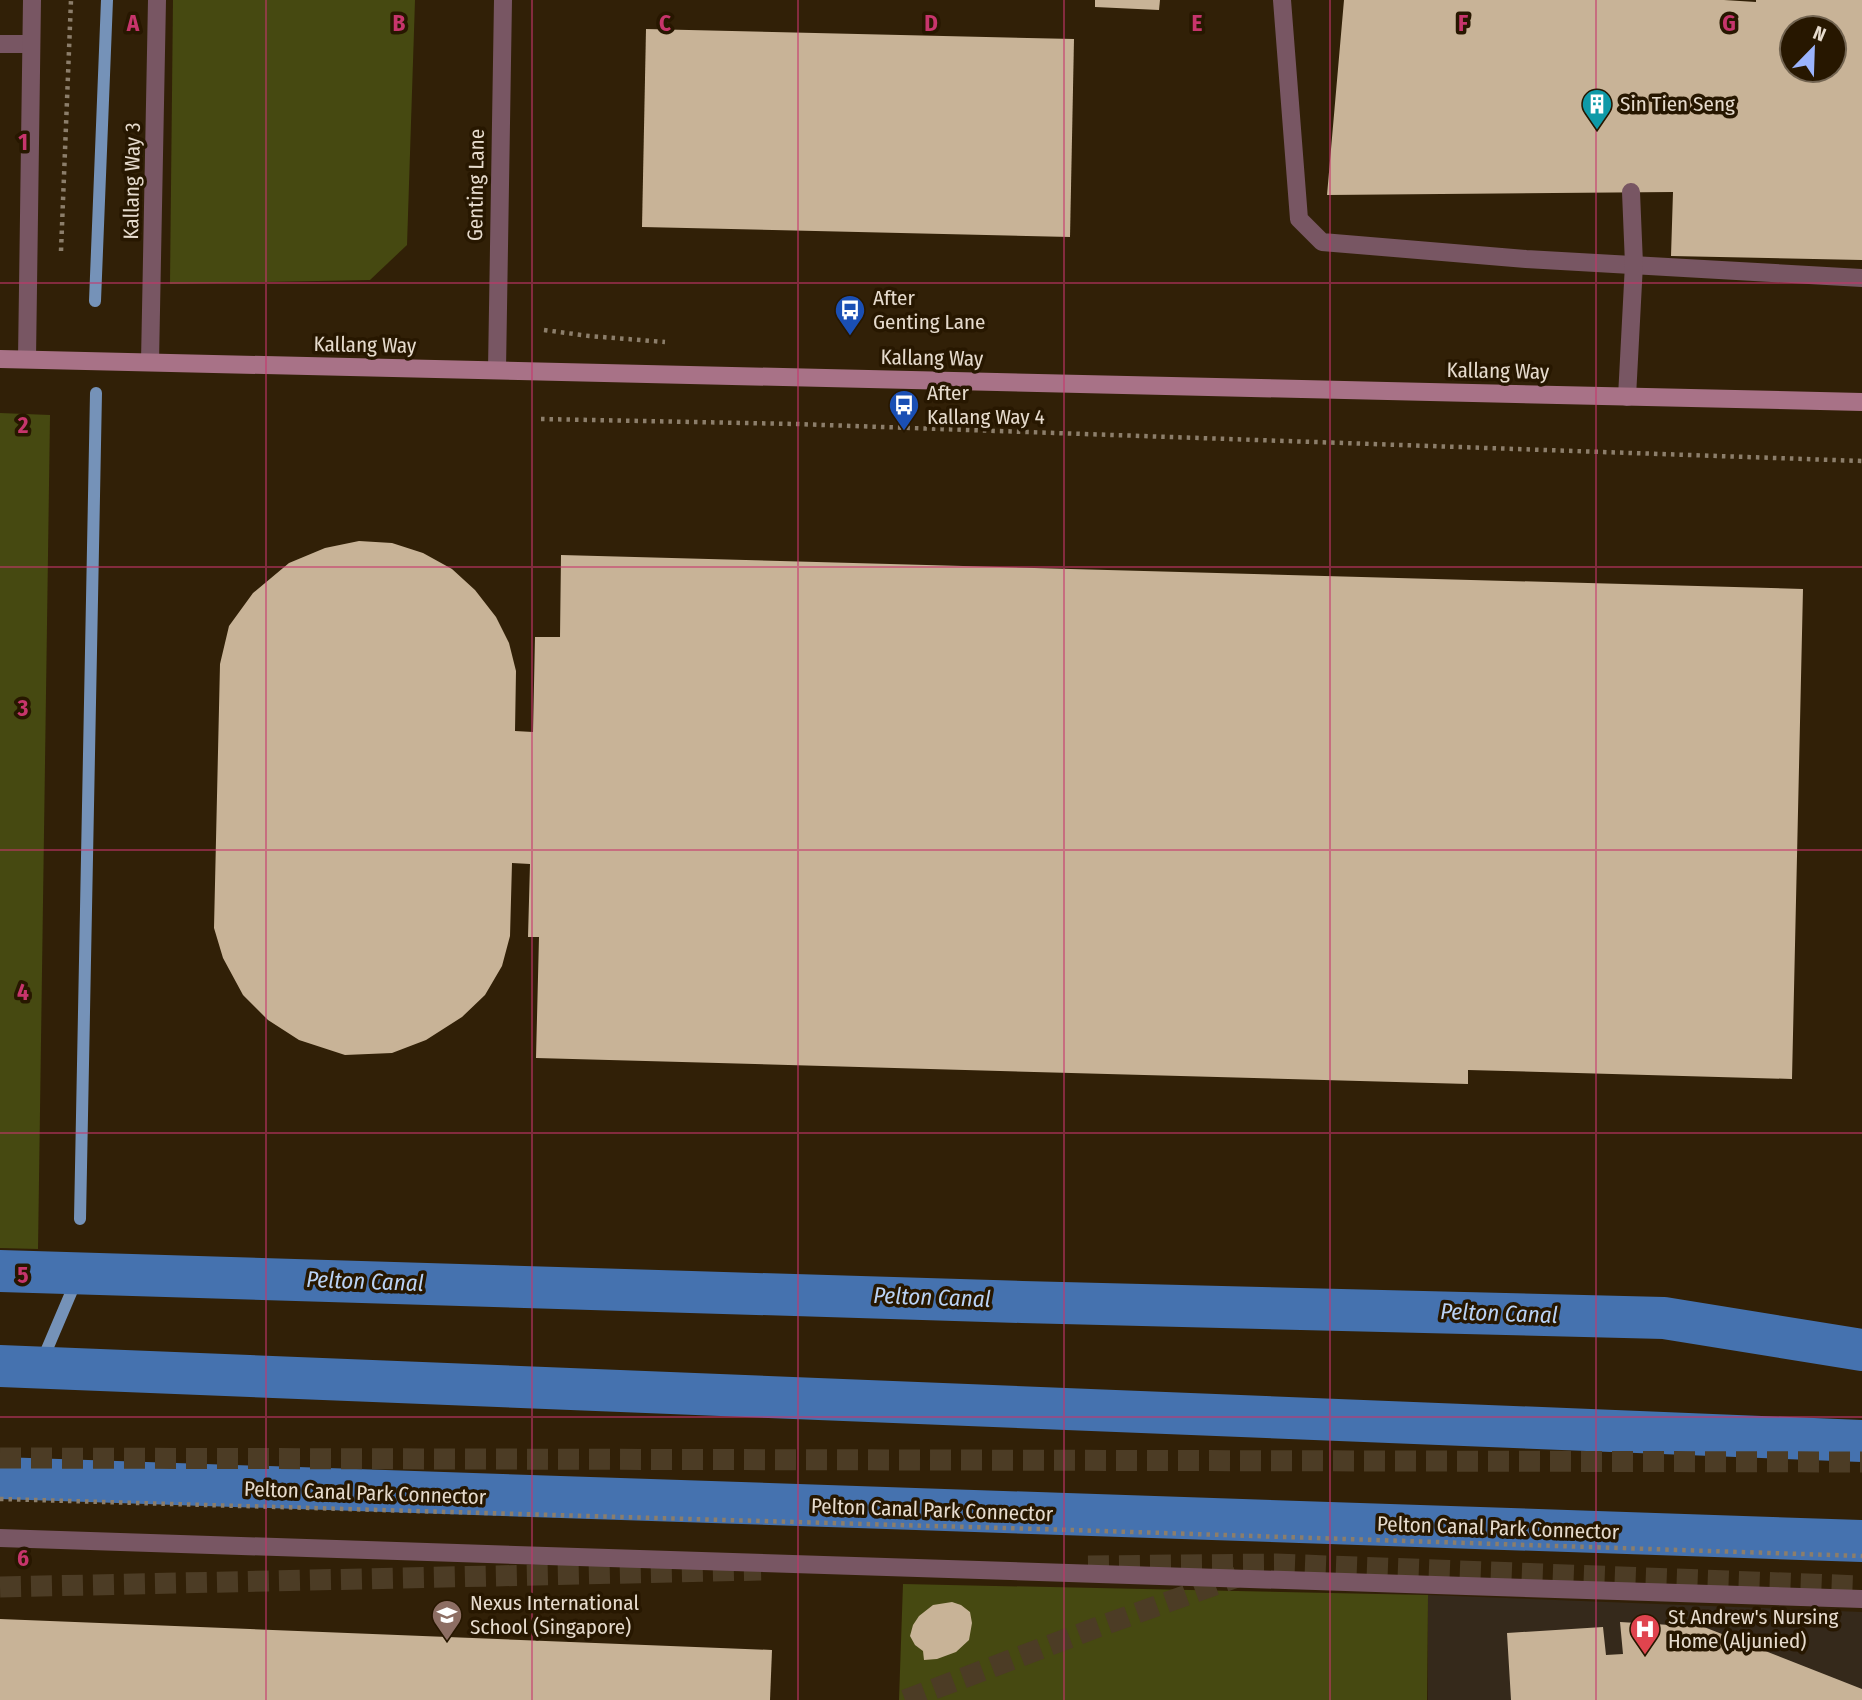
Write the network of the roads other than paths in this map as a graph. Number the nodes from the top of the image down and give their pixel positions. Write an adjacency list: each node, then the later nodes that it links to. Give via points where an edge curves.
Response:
1 (32, 0): 6 (street)
2 (157, 0): 12 (street, Kallang Way 3)
3 (503, 0): 13 (street, Genting Lane)
4 (1282, 0): 8 (street, via 1299,219 1322,242 1526,260)
5 (0, 44): 6 (street)
6 (31, 44): 11 (street)
7 (1631, 192): 8 (street)
8 (1633, 264): 9 (street); 14 (street)
9 (1862, 278)
10 (0, 359): 11 (street, Kallang Way)
11 (27, 359): 12 (street, Kallang Way)
12 (150, 362): 13 (street, Kallang Way)
13 (497, 370): 14 (street, Kallang Way)
14 (1627, 397): 15 (street, Kallang Way)
15 (1862, 402)
16 (0, 1538): 17 (street)
17 (1862, 1599)

